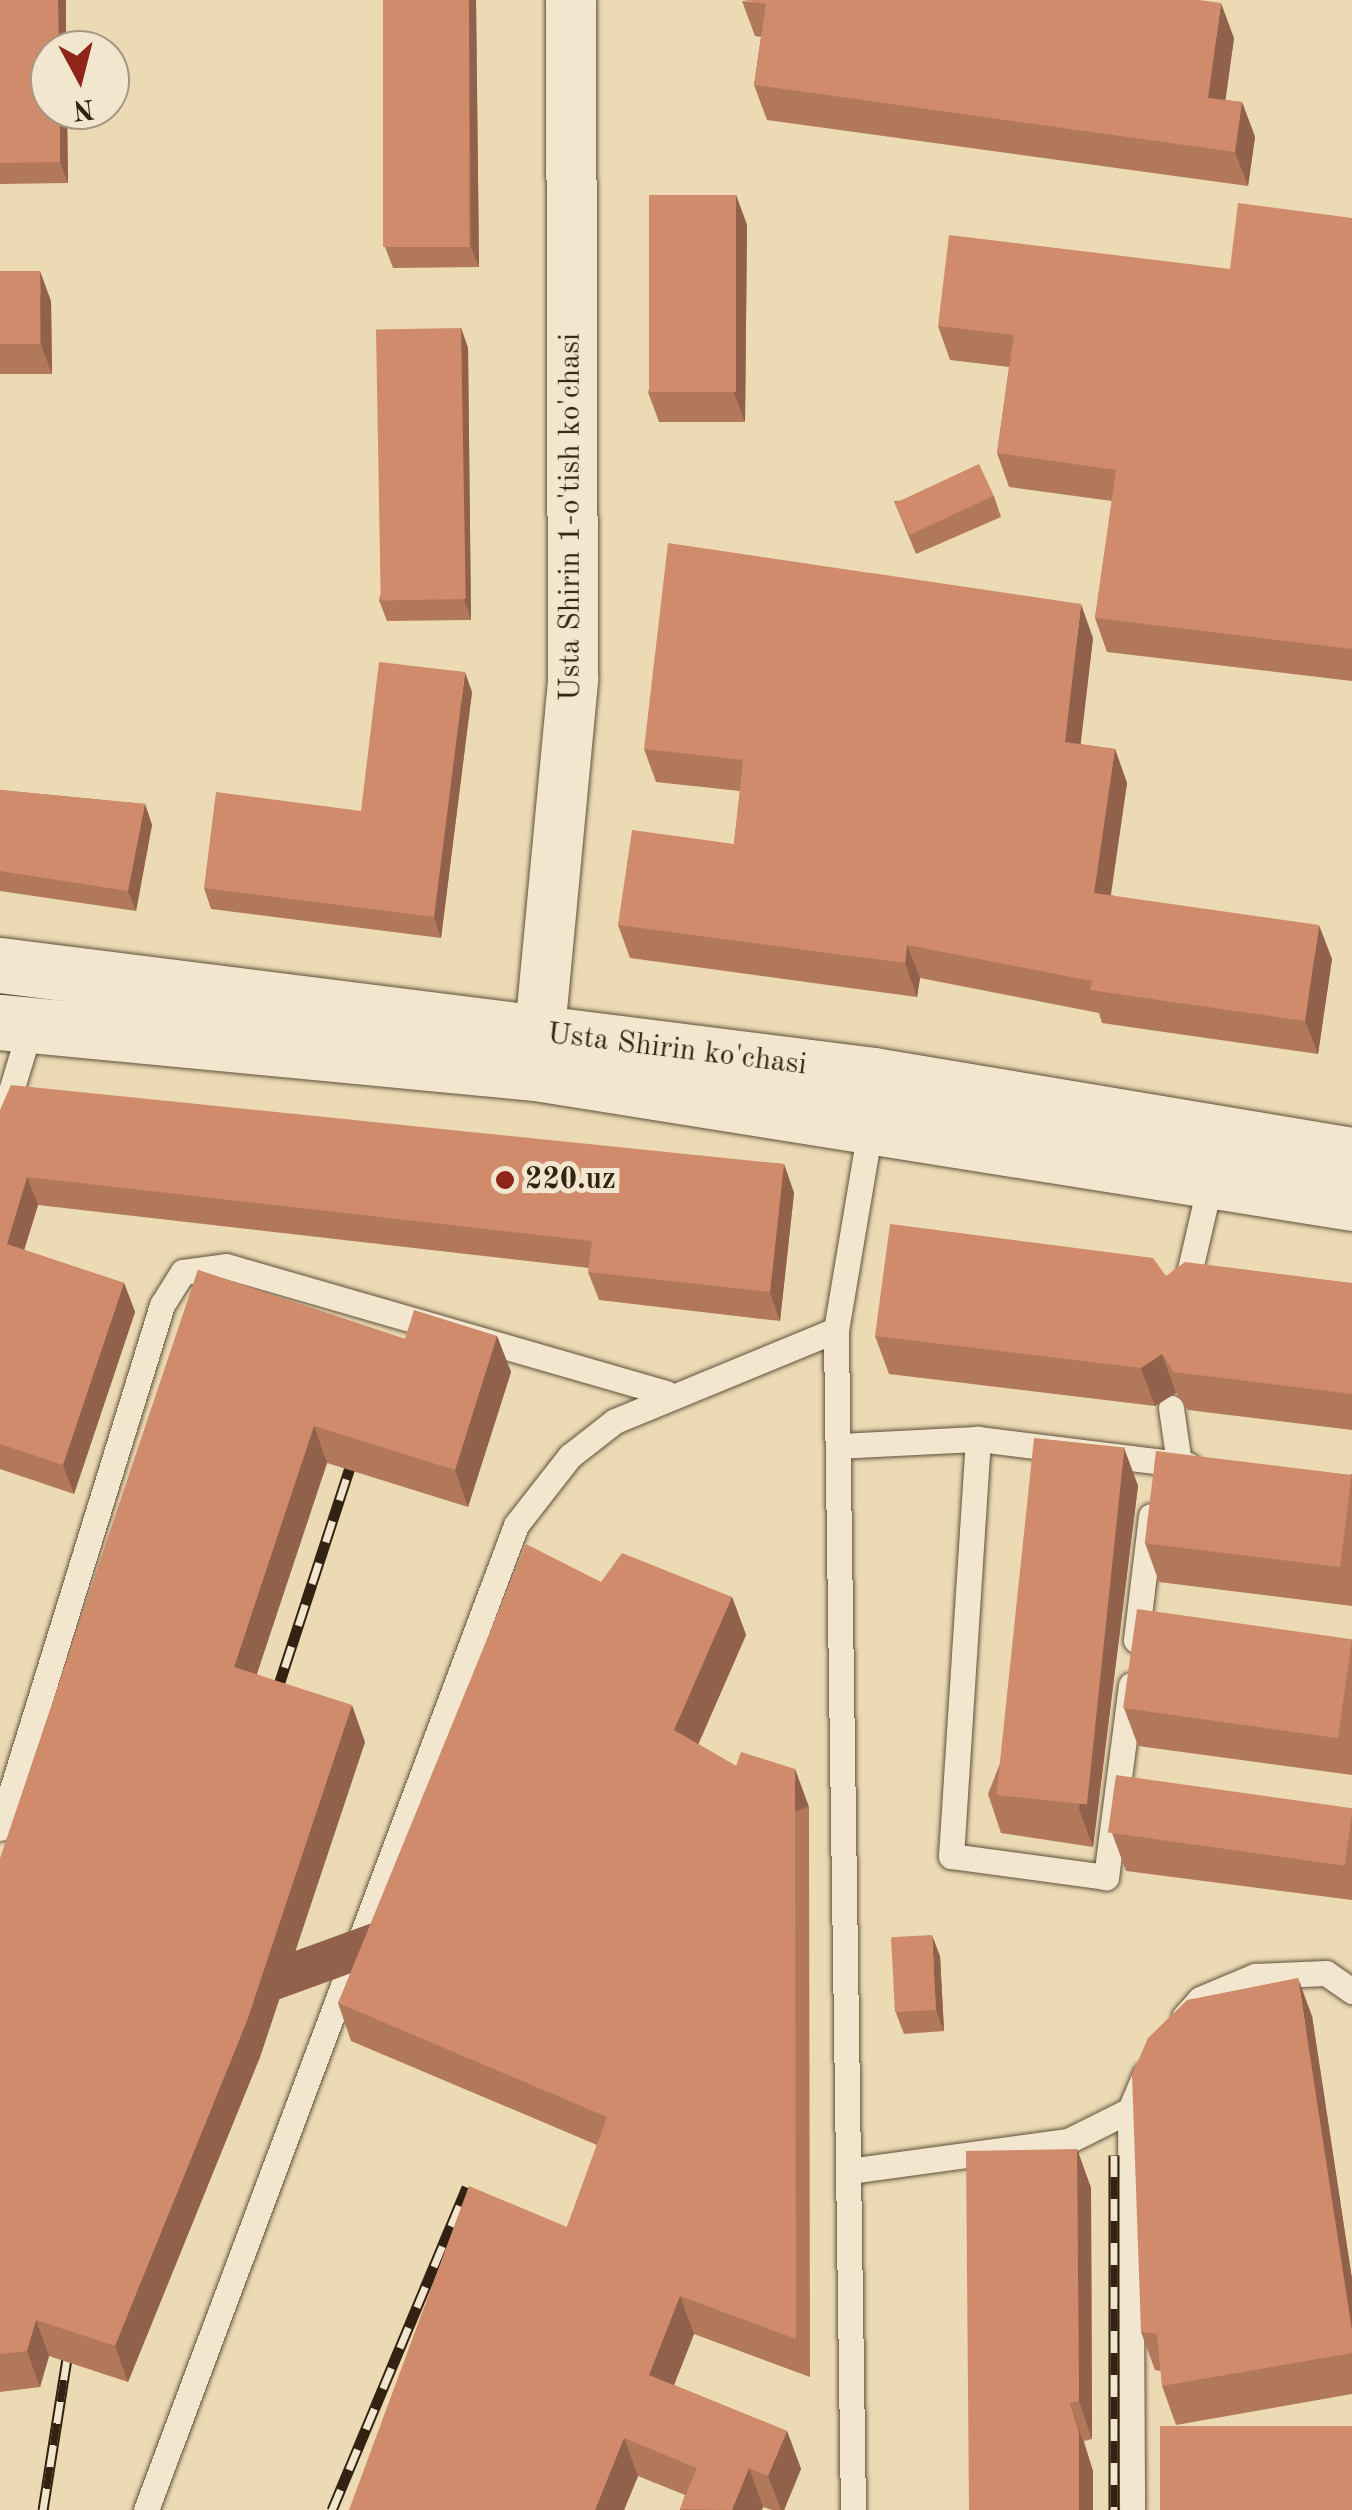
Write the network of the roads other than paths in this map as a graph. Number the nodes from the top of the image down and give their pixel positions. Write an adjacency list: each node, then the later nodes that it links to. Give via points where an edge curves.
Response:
1 (571, 0): 4 (street, Usta Shirin 1-o'tish ko'chasi, via 574,680)
2 (21, 968): 3 (lane); 4 (main road, Usta Shirin ko'chasi)
3 (16, 1024): 4 (main road, Usta Shirin ko'chasi); 6 (lane)
4 (539, 1053): 5 (main road, Usta Shirin ko'chasi)
5 (872, 1099): 7 (main road, Usta Shirin ko'chasi); 8 (main road, Usta Shirin ko'chasi); 11 (lane)
6 (0, 1127)
7 (1352, 1155)
8 (1210, 1183): 9 (main road, Usta Shirin ko'chasi); 10 (lane)
9 (1352, 1203)
10 (1183, 1298)
11 (836, 1330): 12 (lane); 15 (lane)
12 (666, 1393): 18 (lane, via 226,1266 183,1272 162,1306); 22 (lane, via 570,1456 516,1525)
13 (1171, 1408): 16 (lane)
14 (978, 1439): 15 (lane); 16 (lane); 16 (lane, via 951,1856 1106,1878 1130,1780)
15 (838, 1446): 21 (lane)
16 (1168, 1462): 17 (lane)
17 (1217, 1468)
18 (0, 1828)
19 (1352, 1992): 20 (lane, via 1326,1973 1255,1976 1200,1999 1163,2038)
20 (1130, 2110): 21 (lane, via 1068,2141); 24 (lane)
21 (848, 2170): 23 (lane)
22 (146, 2510)
23 (854, 2510)
24 (1132, 2510)

